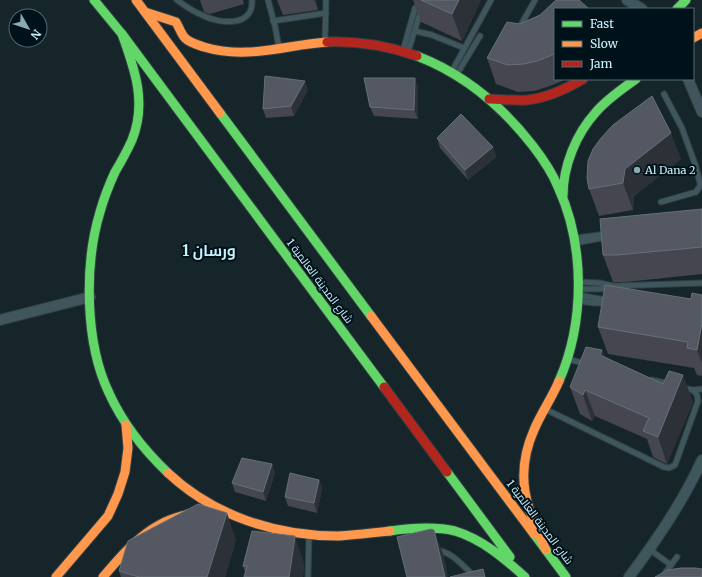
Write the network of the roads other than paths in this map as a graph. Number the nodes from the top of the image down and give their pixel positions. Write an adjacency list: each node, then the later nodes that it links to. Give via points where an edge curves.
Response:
1 (94, 0): 20 (street, شارع المدينة العالمية 1)
2 (136, 0): 15 (street, شارع المدينة العالمية 1)
3 (177, 0): 4 (lane, via 213,20 230,22 244,19 252,8)
4 (252, 0)
5 (268, 0): 17 (lane)
6 (326, 0): 16 (lane)
7 (424, 0): 19 (lane)
8 (491, 0): 24 (lane)
9 (535, 0): 18 (lane)
10 (626, 0): 13 (street)
11 (686, 0): 14 (street)
12 (415, 8): 25 (lane)
13 (640, 8)
14 (678, 8)
15 (145, 12): 23 (street, via 176,22 185,40 201,47 234,53); 58 (street, شارع المدينة العالمية 1)
16 (326, 13): 17 (lane); 22 (lane)
17 (274, 21): 23 (lane)
18 (522, 23)
19 (415, 31): 24 (lane); 25 (lane)
20 (122, 34): 41 (street, via 136,75 138,118 98,215 90,258); 66 (street, شارع المدينة العالمية 1)
21 (480, 36): 26 (lane)
22 (325, 42): 23 (street); 25 (street, via 378,45)
23 (279, 48)
24 (464, 48): 26 (lane)
25 (405, 52): 26 (street, via 430,60)
26 (454, 73): 31 (street)
27 (581, 80): 31 (street, via 547,97 527,100)
28 (635, 80): 35 (street, via 602,106 588,121 570,157)
29 (688, 80): 32 (street)
30 (664, 94): 34 (lane, via 682,128)
31 (489, 99): 35 (street, via 527,137)
32 (702, 112)
33 (702, 162): 34 (lane)
34 (695, 164): 36 (lane, via 700,183 698,190)
35 (563, 196): 38 (street)
36 (661, 202)
37 (608, 235): 38 (lane)
38 (575, 241): 40 (street)
39 (702, 283): 40 (lane, via 613,286)
40 (579, 292): 40 (lane, via 600,303 611,302 600,299); 43 (street, via 576,325)
41 (90, 297): 42 (street); 51 (street, via 93,339 102,375)
42 (0, 320)
43 (568, 359): 44 (lane); 50 (street)
44 (588, 365)
45 (648, 379): 46 (lane)
46 (671, 385)
47 (678, 386): 49 (lane)
48 (702, 389): 49 (lane)
49 (693, 390): 50 (lane, via 698,401 675,465 669,468)
50 (545, 409): 58 (street, via 527,447 523,483 530,518)
51 (126, 425): 54 (street, via 170,475 206,502); 62 (street, via 128,448 125,472 108,516)
52 (701, 464): 57 (street)
53 (210, 512): 54 (street)
54 (225, 512): 56 (street, via 258,529)
55 (196, 513): 63 (street, via 168,520 143,535)
56 (310, 534): 64 (lane); 66 (street, via 350,535 420,528 454,531 478,541 501,555)
57 (650, 549): 61 (lane); 68 (street)
58 (546, 550): 67 (street, شارع المدينة العالمية 1)
59 (432, 551): 65 (lane, via 449,554)
60 (676, 557): 61 (lane)
61 (671, 565): 69 (lane)
62 (56, 577)
63 (103, 577)
64 (308, 577)
65 (475, 577)
66 (525, 577)
67 (566, 577)
68 (628, 577)
69 (662, 577)

